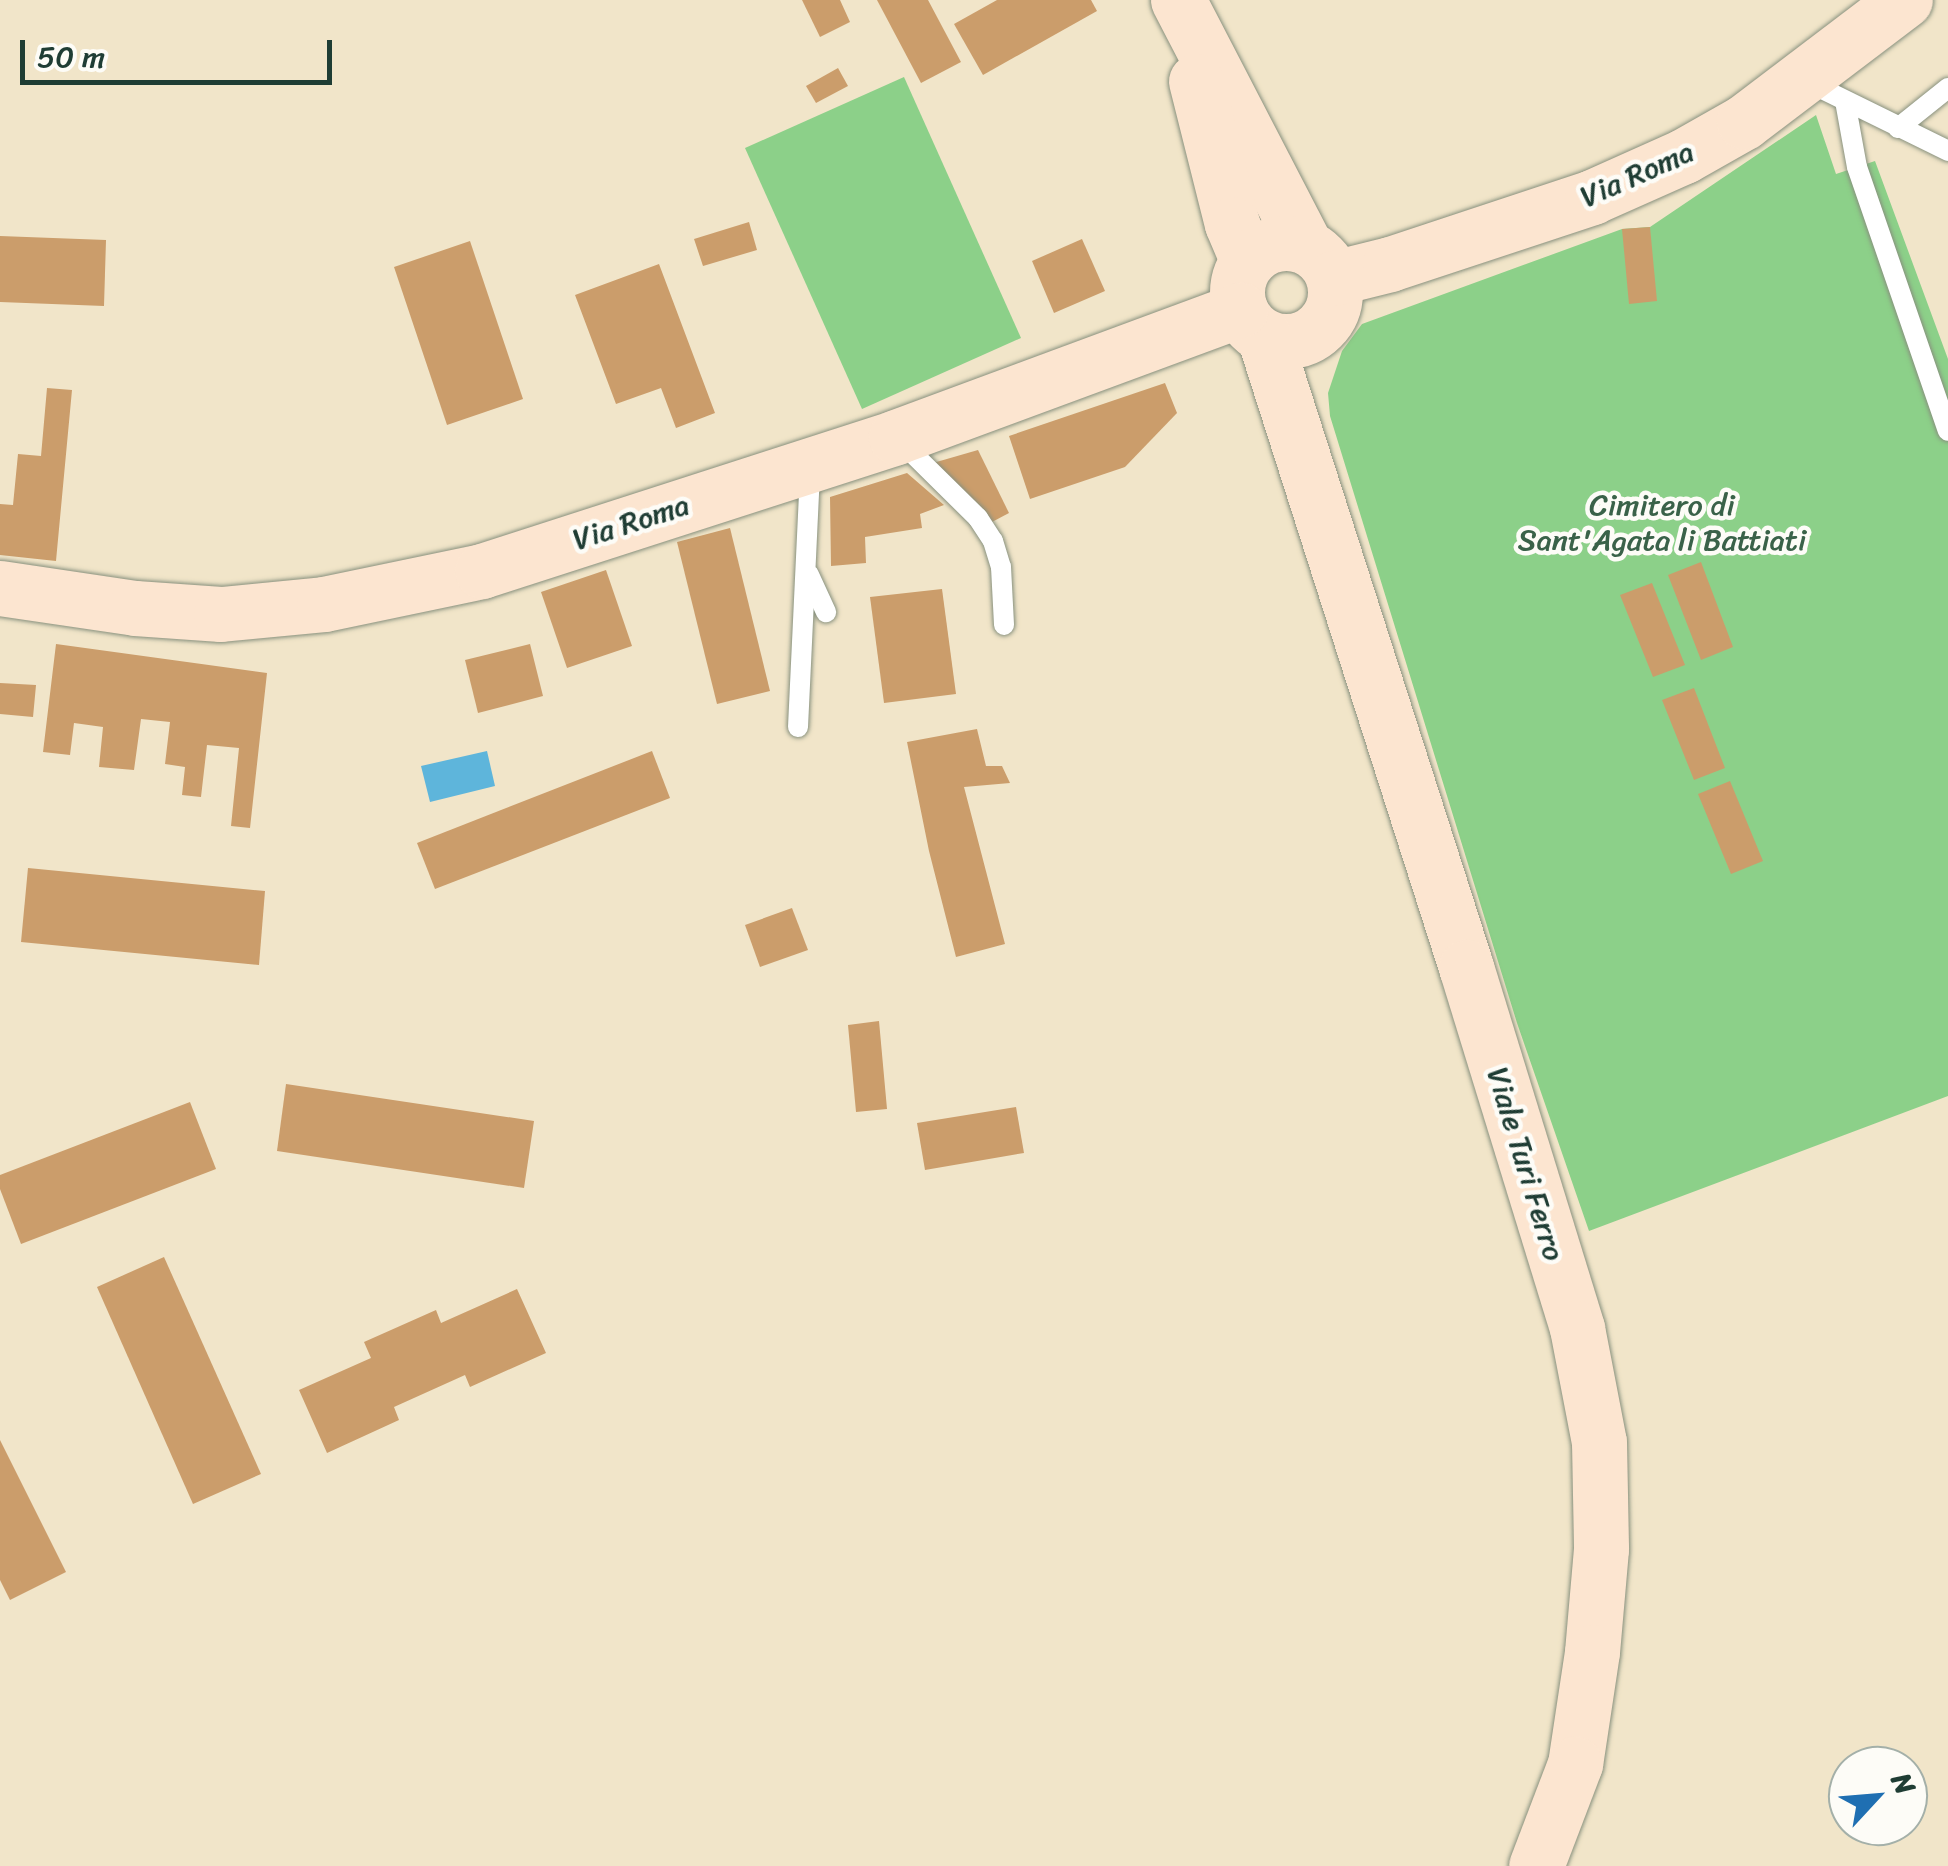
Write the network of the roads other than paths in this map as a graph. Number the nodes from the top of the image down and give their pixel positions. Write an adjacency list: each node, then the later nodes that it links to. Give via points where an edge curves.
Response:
1 (1177, 0): 7 (main road); 8 (main road, Viale Turi Ferro)
2 (1905, 0): 4 (main road, Via Roma)
3 (1948, 88): 5 (lane)
4 (1824, 90): 5 (lane); 7 (main road, Via Roma, via 1744,122 1637,179); 9 (lane)
5 (1898, 128): 6 (lane)
6 (1948, 152)
7 (1320, 284): 8 (main road, via 1299,339); 8 (main road, via 1281,242); 12 (main road, via 1309,371)
8 (1250, 302): 10 (main road, Via Roma); 12 (main road, Viale Turi Ferro)
9 (1948, 430)
10 (896, 437): 11 (main road, Via Roma); 16 (lane, via 978,518 992,541 1001,566)
11 (810, 466): 13 (lane); 14 (main road, Via Roma, via 482,571 324,604 222,614)
12 (1310, 476): 18 (main road, Viale Turi Ferro, via 1576,1328 1599,1442 1601,1549 1589,1671 1574,1764)
13 (806, 568): 15 (lane); 17 (lane)
14 (0, 588)
15 (826, 612)
16 (1004, 625)
17 (798, 728)
18 (1536, 1866)

